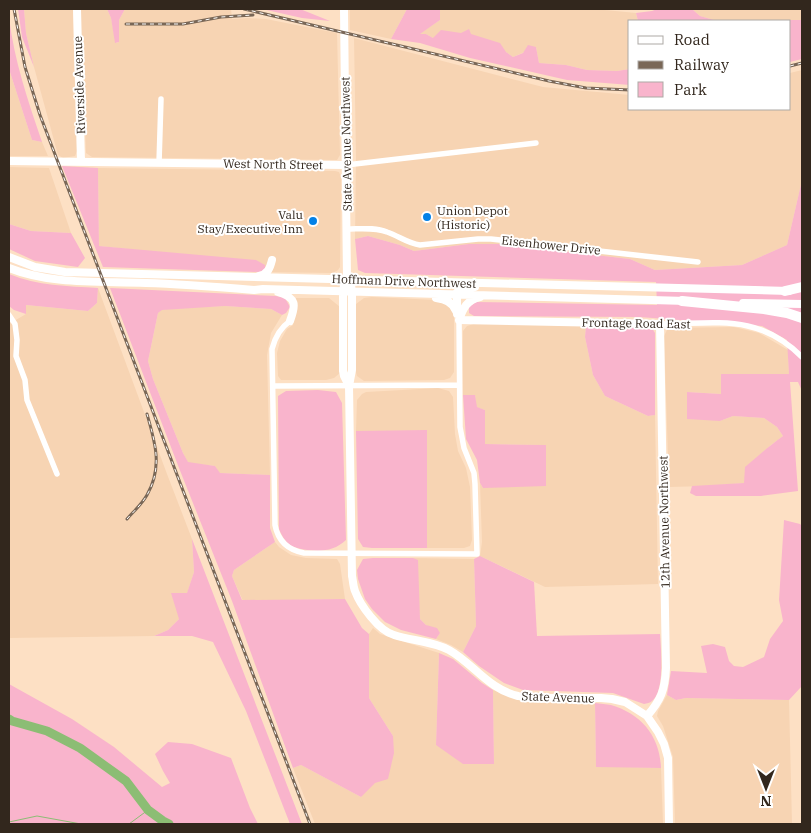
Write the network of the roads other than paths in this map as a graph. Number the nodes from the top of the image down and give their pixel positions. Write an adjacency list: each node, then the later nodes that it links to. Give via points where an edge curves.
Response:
1 (77, 9): 6 (street, Riverside Avenue)
2 (344, 9): 8 (street, State Avenue Northwest)
3 (161, 99): 7 (street)
4 (536, 143): 8 (street, West North Street)
5 (9, 161): 6 (street, West North Street)
6 (81, 162): 7 (street, West North Street)
7 (159, 163): 8 (street, West North Street)
8 (346, 165): 9 (street, State Avenue Northwest)
9 (347, 229): 11 (street, Eisenhower Drive, via 376,229 420,245 491,239); 15 (street, State Avenue Northwest)
10 (9, 258): 13 (street, Hoffman Drive Northwest, via 44,270)
11 (698, 262)
12 (9, 268): 18 (street, Hoffman Drive Northwest, via 39,278)
13 (255, 277): 14 (street, Hoffman Drive Northwest); 14 (street, via 270,270 272,260 278,272)
14 (290, 278): 15 (street, Hoffman Drive Northwest)
15 (347, 279): 16 (street, Hoffman Drive Northwest); 21 (street, State Avenue Northwest); 22 (street, State Avenue Northwest)
16 (537, 284): 19 (street, Hoffman Drive Northwest); 24 (street, via 465,288)
17 (802, 287): 19 (highway)
18 (254, 290): 21 (street, Hoffman Drive Northwest); 31 (street, via 278,292 291,298 294,305)
19 (785, 291): 20 (street, Hoffman Drive Northwest)
20 (802, 291)
21 (343, 292): 22 (street, Hoffman Drive Northwest); 36 (street, State Avenue Northwest, via 343,371)
22 (352, 292): 23 (street, Hoffman Drive Northwest); 36 (street, State Avenue Northwest, via 352,370)
23 (419, 294): 24 (street, Hoffman Drive Northwest); 29 (street, via 453,304)
24 (457, 295): 25 (street, Hoffman Drive Northwest); 29 (street)
25 (486, 296): 26 (street, Hoffman Drive Northwest); 29 (street, via 468,303)
26 (682, 301): 27 (street, Hoffman Drive Northwest); 30 (highway, via 787,312)
27 (802, 304)
28 (9, 315): 37 (street, via 15,324 16,356 25,380 27,400)
29 (458, 317): 32 (street, Frontage Road East); 34 (street)
30 (802, 318)
31 (290, 321): 35 (street, via 279,330 273,343)
32 (660, 324): 33 (street, Frontage Road East, via 730,323 759,328 779,338); 39 (street, 12th Avenue Northwest, via 666,682 656,706)
33 (802, 357)
34 (459, 385): 36 (street); 38 (street, via 461,437 475,484 476,554)
35 (273, 386): 36 (street); 38 (street, via 275,525 279,537 292,550 304,553)
36 (348, 386): 38 (street, State Avenue)
37 (57, 474)
38 (352, 553): 39 (street, State Avenue, via 354,590 368,613 391,634 449,650 486,681 516,696 612,699 625,702)
39 (647, 716): 40 (street, State Avenue, via 661,738 668,758)
40 (668, 824)

